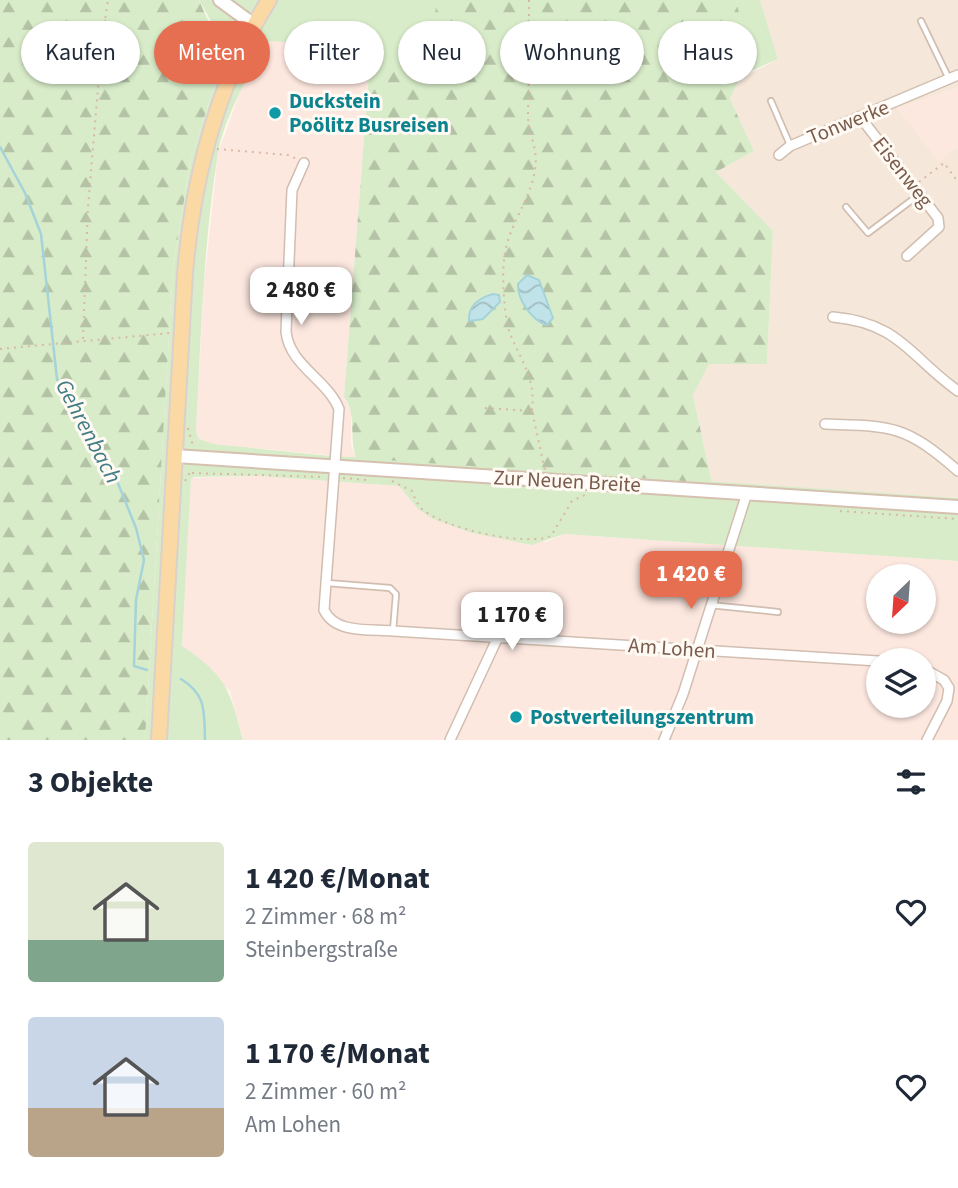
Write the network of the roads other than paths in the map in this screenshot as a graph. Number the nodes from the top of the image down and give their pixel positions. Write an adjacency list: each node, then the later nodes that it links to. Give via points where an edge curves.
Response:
1 (220, 0): 3 (street)
2 (269, 0): 4 (main road)
3 (249, 21)
4 (256, 21)
5 (921, 21): 6 (lane)
6 (953, 77): 9 (street, Tonwerke)
7 (228, 84): 19 (main road, via 202,161 187,255)
8 (771, 101): 10 (lane)
9 (861, 118): 10 (street, Tonwerke); 13 (street, Eisenweg)
10 (790, 146): 11 (street, Tonwerke)
11 (779, 155)
12 (304, 163): 21 (street, Am Lohen, via 292,190 286,332 293,353 340,409)
13 (917, 190): 14 (lane, via 868,233); 15 (street, Eisenweg, via 938,218 939,227)
14 (846, 206)
15 (907, 256)
16 (833, 317): 17 (street, via 857,319 897,337)
17 (958, 391)
18 (825, 424): 20 (street, via 901,430)
19 (175, 456): 21 (street, Zur Neuen Breite); 32 (main road)
20 (958, 471)
21 (334, 472): 22 (street, Zur Neuen Breite); 24 (street, Am Lohen)
22 (747, 493): 23 (street, Zur Neuen Breite); 25 (street)
23 (958, 507)
24 (326, 583): 27 (street, Am Lohen, via 324,610 329,620 338,626); 27 (lane, via 390,588 396,594)
25 (709, 604): 26 (lane); 29 (street)
26 (778, 612)
27 (393, 631): 28 (street, Am Lohen)
28 (498, 637): 29 (street, Am Lohen); 33 (street)
29 (695, 650): 30 (street, Am Lohen); 34 (street)
30 (866, 660)
31 (936, 676): 35 (street, via 949,688)
32 (159, 740)
33 (450, 740)
34 (664, 740)
35 (927, 740)

